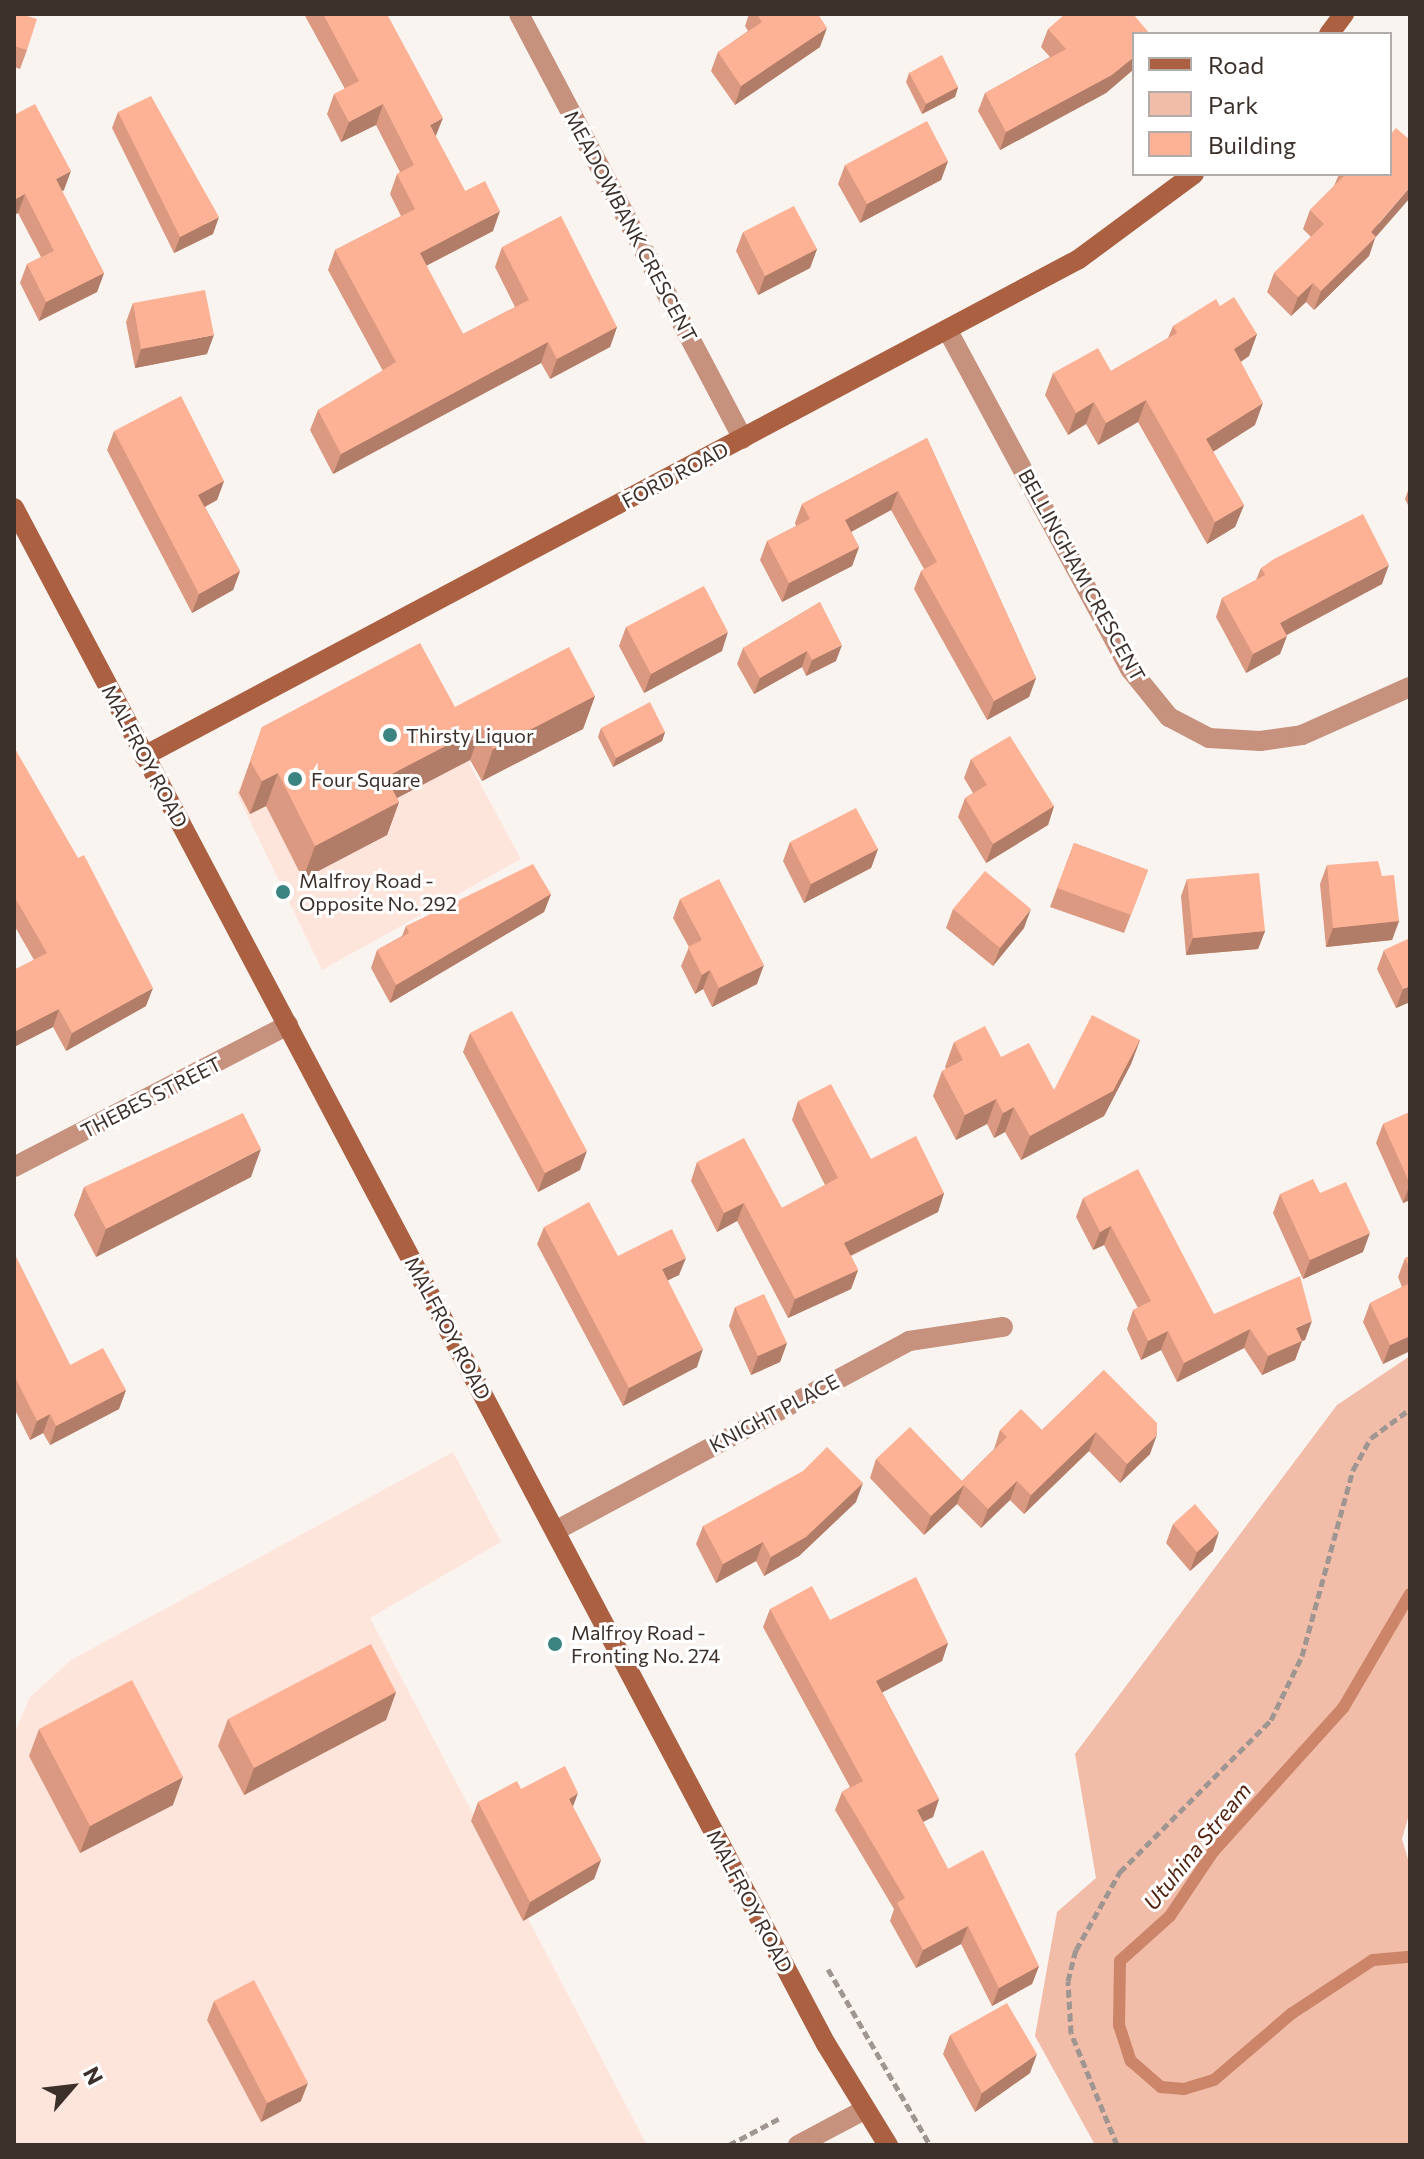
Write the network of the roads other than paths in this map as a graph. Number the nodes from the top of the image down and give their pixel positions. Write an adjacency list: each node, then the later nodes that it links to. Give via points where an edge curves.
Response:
1 (519, 14): 6 (street, MEADOWBANK CRESCENT)
2 (1344, 14): 3 (main road)
3 (1330, 32)
4 (1191, 176): 5 (main road, FORD ROAD, via 1079,259)
5 (948, 331): 6 (main road, FORD ROAD); 8 (street, BELLINGHAM CRESCENT, via 1130,669 1169,717 1209,738 1260,741 1302,735)
6 (743, 439): 9 (main road, FORD ROAD)
7 (14, 508): 9 (main road, MALFROY ROAD)
8 (1410, 687)
9 (144, 756): 10 (main road, MALFROY ROAD)
10 (288, 1025): 11 (street, THEBES STREET); 13 (main road, MALFROY ROAD)
11 (14, 1167)
12 (1003, 1327): 13 (street, KNIGHT PLACE, via 909,1341)
13 (555, 1531): 14 (main road, MALFROY ROAD)
14 (864, 2110): 15 (street); 16 (main road, MALFROY ROAD)
15 (798, 2145)
16 (888, 2145)

